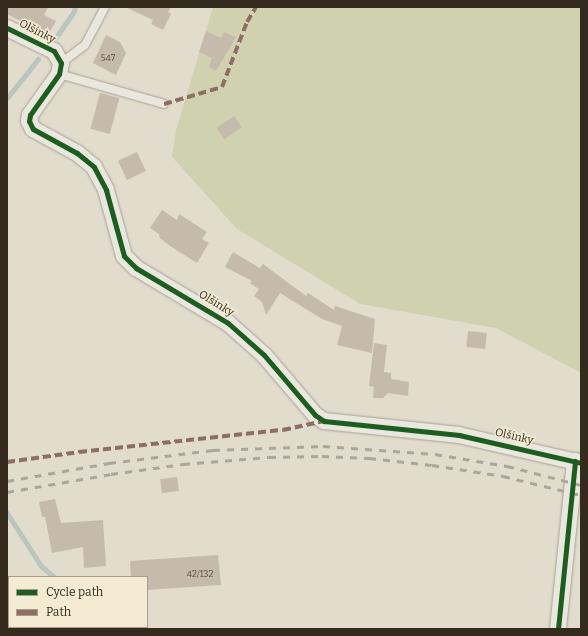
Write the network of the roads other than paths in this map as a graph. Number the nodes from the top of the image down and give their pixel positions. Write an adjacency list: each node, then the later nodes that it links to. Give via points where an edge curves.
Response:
1 (105, 7): 3 (lane, Olšinky, via 85,45)
2 (7, 28): 3 (street, Olšinky, via 54,52)
3 (60, 68): 4 (lane); 5 (street, Olšinky, via 30,115 29,121 33,128 77,153 94,167 106,190 124,256 136,268 228,323 264,355 315,415 324,421 459,435)
4 (164, 104)
5 (578, 462): 6 (street)
6 (558, 629)

